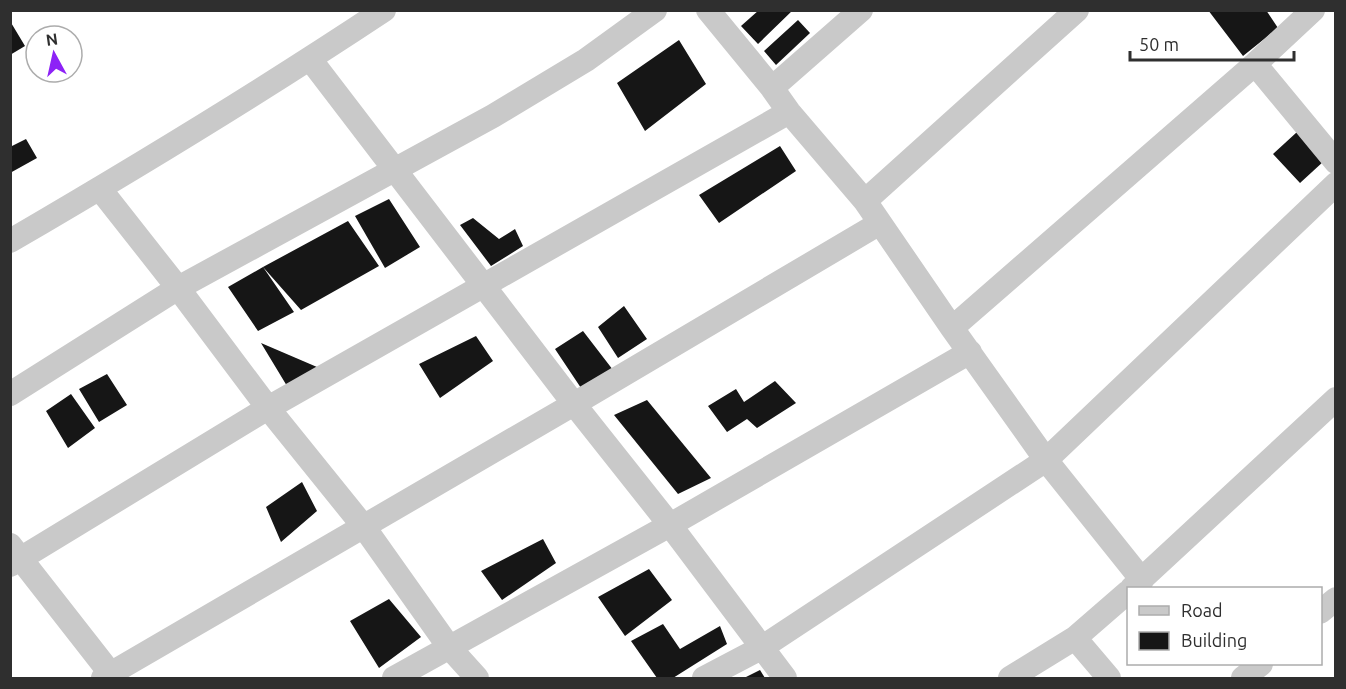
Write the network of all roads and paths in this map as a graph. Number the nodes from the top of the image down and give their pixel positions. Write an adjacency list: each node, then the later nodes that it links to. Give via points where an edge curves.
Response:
1 (384, 10): 7 (street)
2 (655, 10): 12 (street, via 586,60)
3 (708, 10): 9 (street)
4 (861, 10): 9 (street)
5 (1077, 10): 15 (street)
6 (1313, 10): 8 (street)
7 (309, 60): 12 (street); 14 (street)
8 (1255, 64): 11 (street); 20 (street)
9 (772, 88): 10 (street)
10 (789, 112): 15 (street); 18 (street)
11 (1335, 162)
12 (395, 170): 18 (street); 19 (street)
13 (1335, 184): 26 (street)
14 (100, 189): 17 (street); 19 (street)
15 (865, 201): 16 (street)
16 (880, 223): 20 (street); 24 (street)
17 (10, 241)
18 (484, 285): 24 (street); 25 (street)
19 (178, 288): 22 (street); 25 (street)
20 (952, 328): 21 (street)
21 (969, 352): 26 (street); 27 (street)
22 (10, 394)
23 (1335, 399): 30 (street)
24 (574, 404): 27 (street); 28 (street)
25 (268, 408): 28 (street); 29 (street)
26 (1046, 460): 30 (street); 36 (street)
27 (670, 525): 35 (street); 36 (street)
28 (364, 526): 35 (street); 38 (street)
29 (14, 556): 38 (street)
30 (1134, 587)
31 (1127, 593): 34 (street)
32 (1335, 600): 33 (street)
33 (1322, 610)
34 (1075, 639): 43 (street); 44 (street)
35 (449, 647): 39 (street); 40 (street)
36 (761, 648): 41 (street); 42 (street)
37 (1259, 665): 45 (street)
38 (109, 677)
39 (394, 678)
40 (477, 678)
41 (704, 678)
42 (785, 678)
43 (1010, 678)
44 (1109, 678)
45 (1243, 678)

